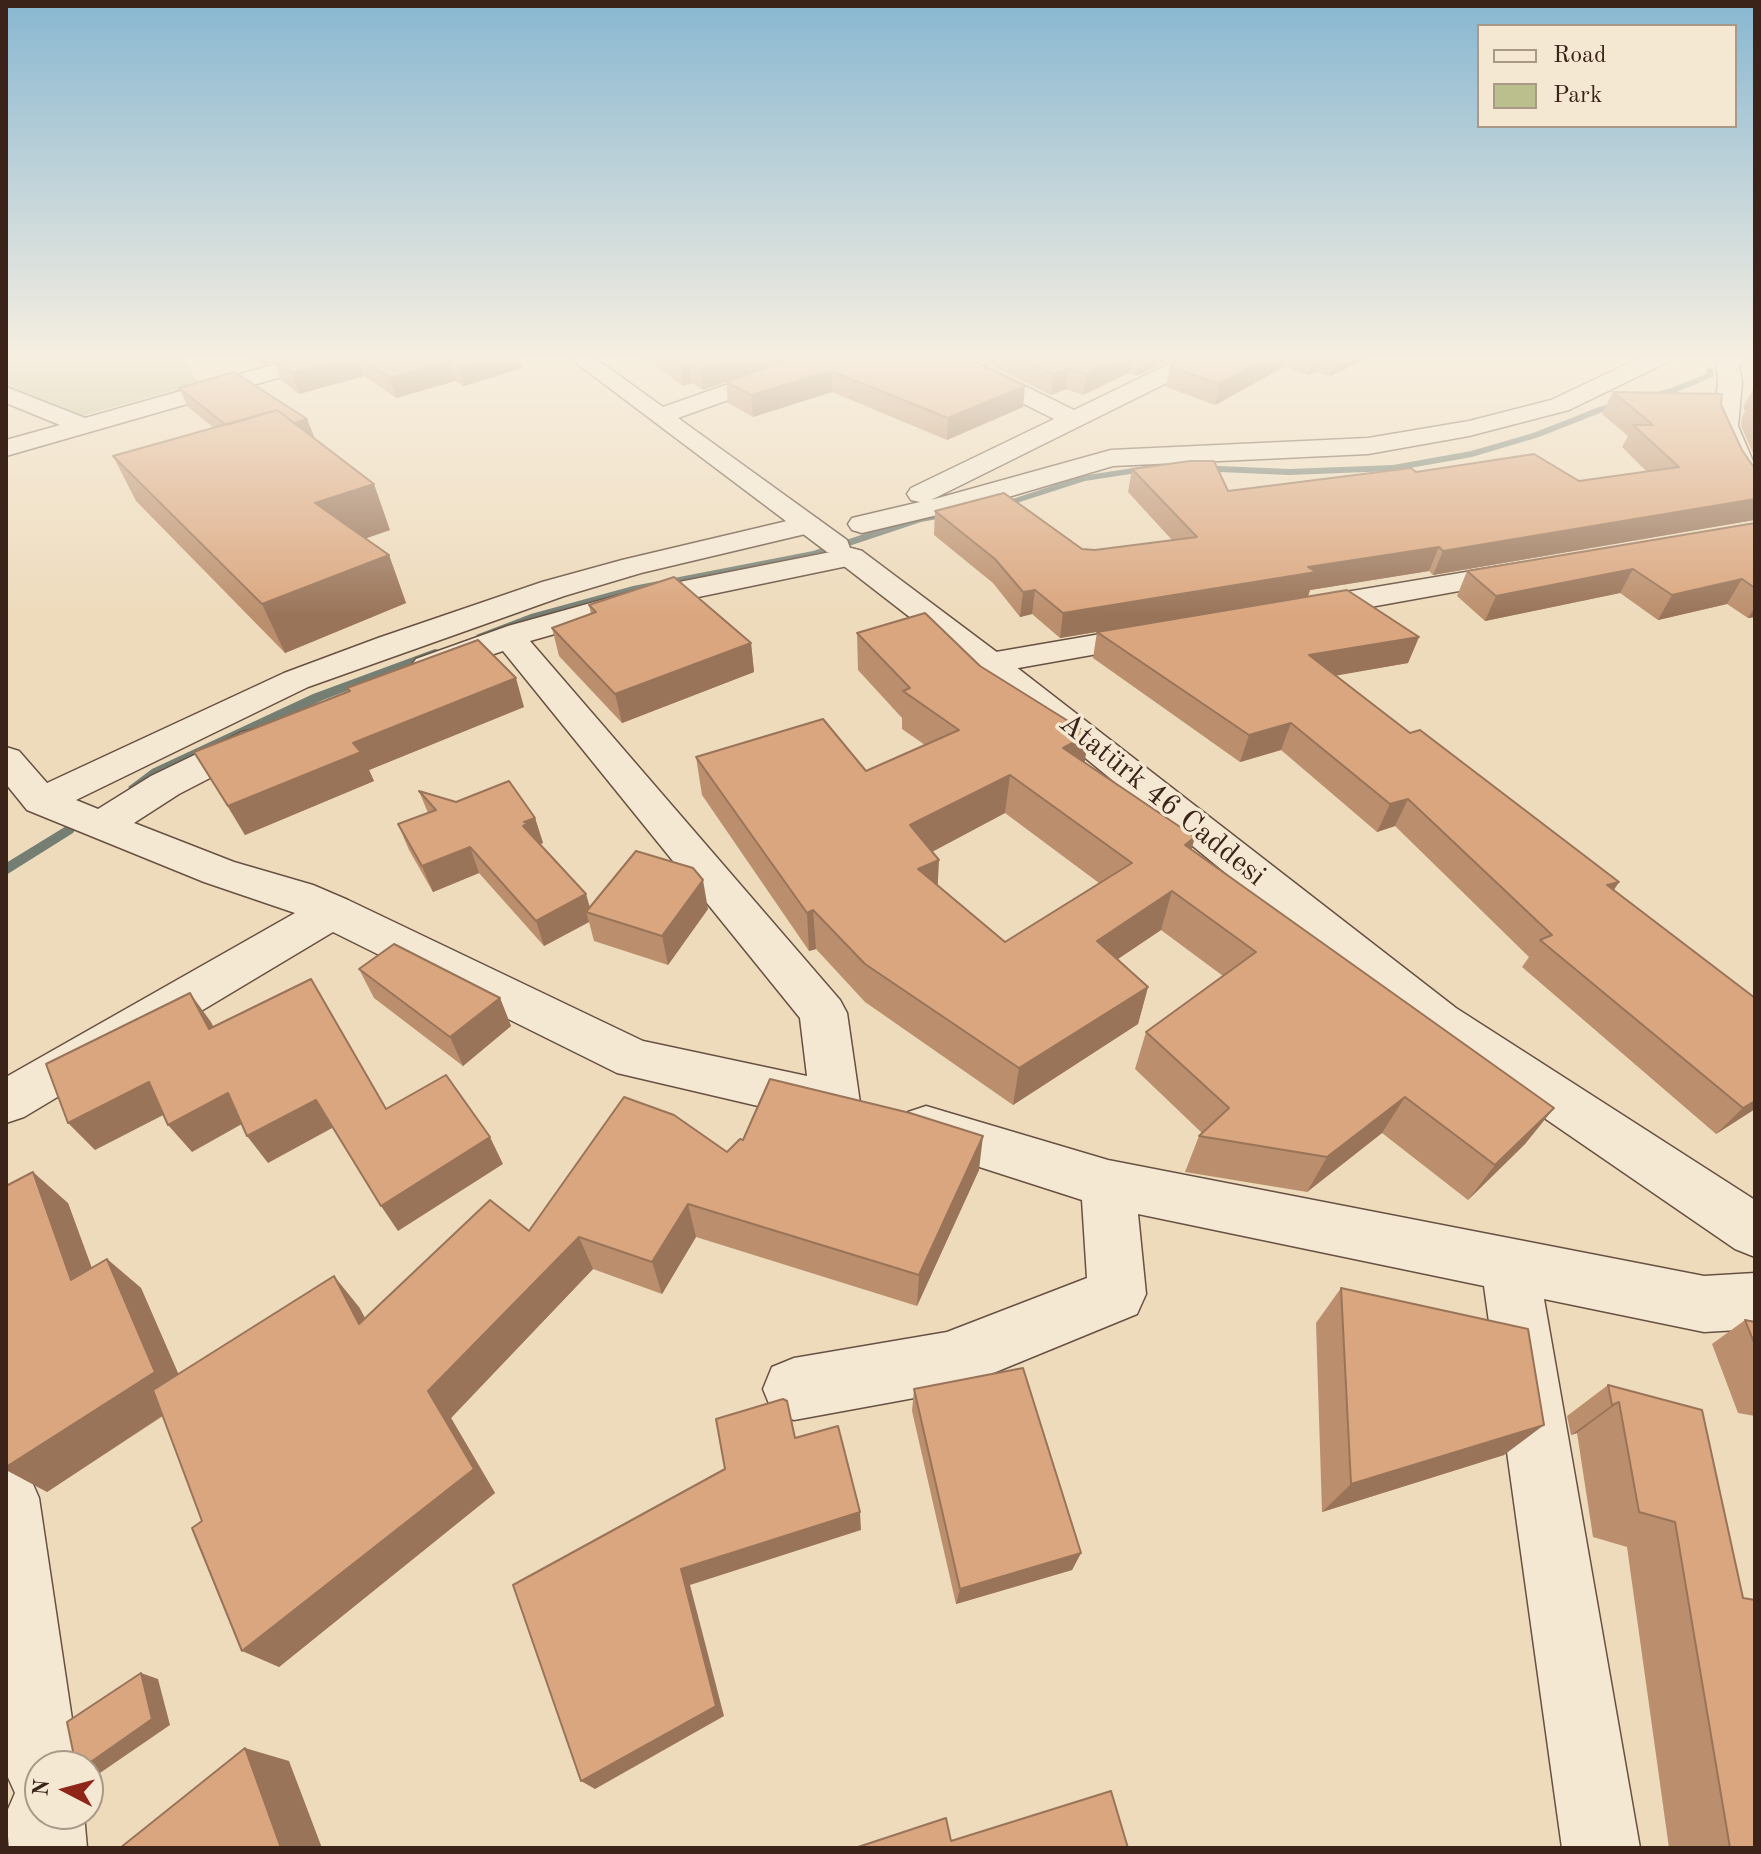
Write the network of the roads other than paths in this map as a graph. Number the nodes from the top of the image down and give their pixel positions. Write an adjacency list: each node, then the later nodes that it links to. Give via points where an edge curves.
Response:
1 (25, 443): 6 (street)
2 (699, 443): 8 (street, Atatürk 46 Caddesi)
3 (1023, 443): 8 (street)
4 (1388, 443): 8 (street, via 1111,458)
5 (1732, 443): 7 (street)
6 (6, 448)
7 (1755, 486)
8 (836, 537): 12 (street); 13 (street, Atatürk 46 Caddesi); 17 (street, via 633,566 553,589 296,680)
9 (1556, 566): 10 (street)
10 (1281, 613)
11 (1189, 629): 13 (street)
12 (509, 637): 14 (street); 21 (street, via 823,1013)
13 (990, 663): 23 (street, Atatürk 46 Caddesi, via 1439,1021)
14 (373, 685)
15 (278, 729): 18 (street, via 165,785)
16 (6, 759): 17 (street)
17 (41, 801): 18 (street)
18 (101, 825): 19 (street)
19 (333, 911): 20 (street); 21 (street, via 634,1059)
20 (6, 1102)
21 (865, 1110): 22 (street)
22 (1108, 1184): 24 (street); 26 (street, via 1117,1294 947,1362)
23 (1755, 1231)
24 (1509, 1263): 25 (street, via 1704,1304); 29 (street)
25 (1755, 1301)
26 (794, 1389)
27 (6, 1498): 28 (street)
28 (39, 1750)
29 (1601, 1848)

